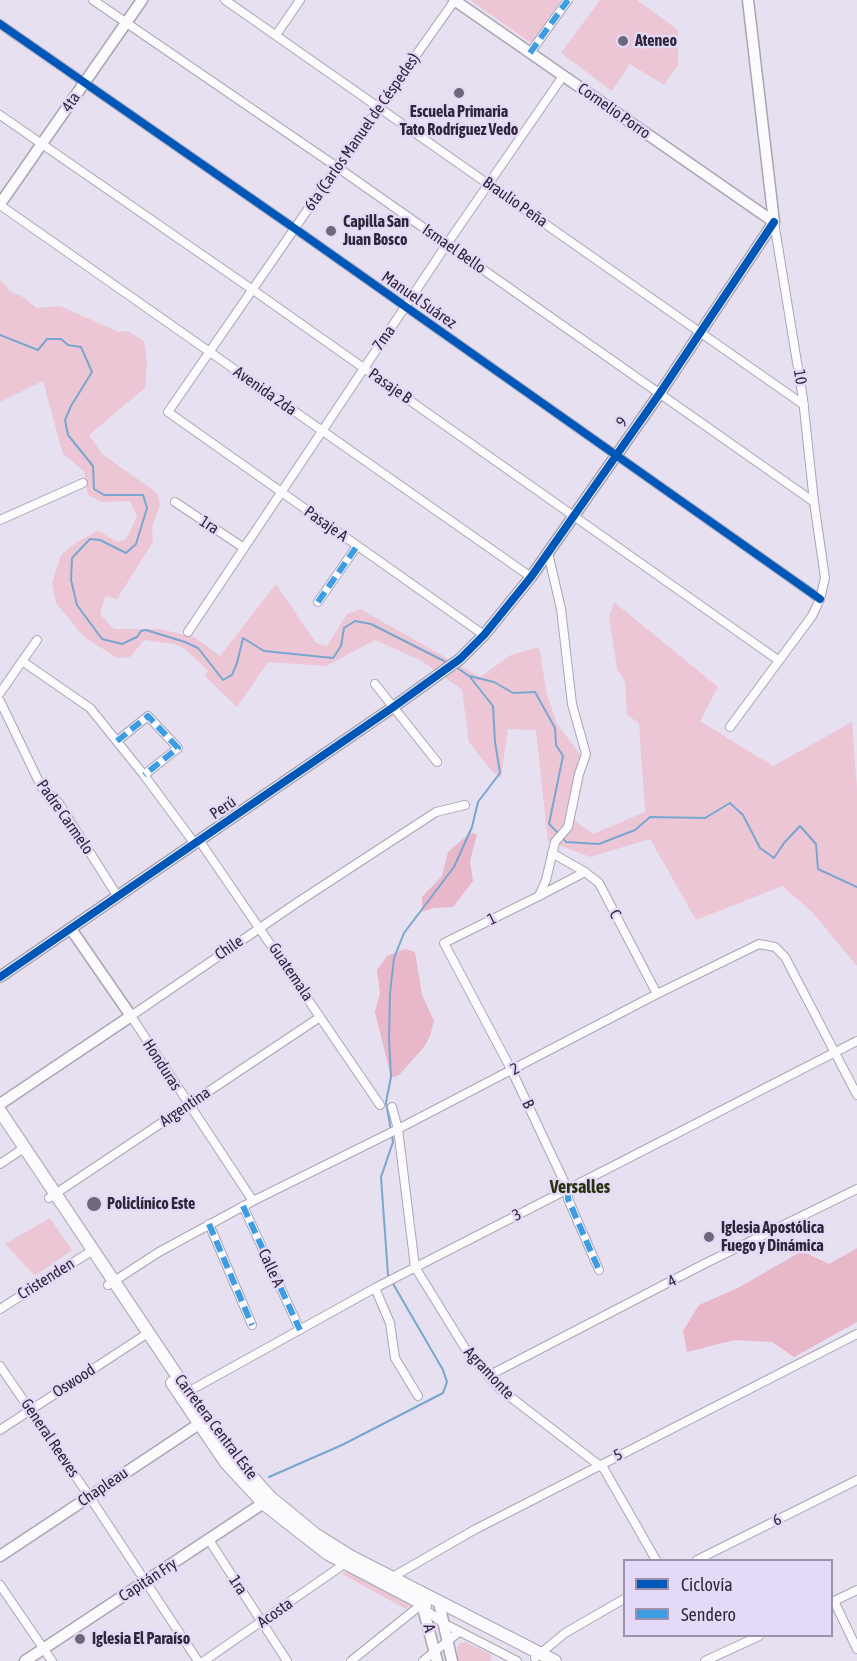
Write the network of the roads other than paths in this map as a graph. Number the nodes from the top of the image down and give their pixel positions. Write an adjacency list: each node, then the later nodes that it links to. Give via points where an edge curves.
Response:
1 (93, 0): 8 (street, Ismael Bello)
2 (142, 0): 8 (street, 4ta)
3 (225, 0): 10 (street, Braulio Peña)
4 (300, 0): 10 (street)
5 (455, 0): 11 (street, Cornelio Porro); 14 (street, 6ta (Carlos Manuel de Céspedes))
6 (568, 0): 11 (street)
7 (748, 0): 20 (street, 10)
8 (126, 23): 13 (street, 4ta); 17 (street, Ismael Bello)
9 (0, 24): 13 (street, Manuel Suárez)
10 (276, 35): 14 (street, Braulio Peña)
11 (530, 53): 12 (street, Cornelio Porro)
12 (563, 76): 18 (street, 7ma); 20 (street, Cornelio Porro)
13 (84, 82): 16 (street, 4ta); 21 (street, Manuel Suárez)
14 (379, 107): 17 (street, 6ta (Carlos Manuel de Céspedes)); 18 (street, Braulio Peña)
15 (0, 115): 16 (street, Pasaje B)
16 (42, 145): 19 (street, 4ta); 23 (street, Pasaje B)
17 (337, 167): 21 (street, 6ta (Carlos Manuel de Céspedes)); 22 (street, Ismael Bello)
18 (488, 184): 22 (street, 7ma); 25 (street, Braulio Peña)
19 (0, 204): 26 (street, Avenida 2da)
20 (774, 222): 25 (street, 9); 29 (street, 10)
21 (294, 228): 23 (street, 6ta (Carlos Manuel de Céspedes)); 24 (street, Manuel Suárez)
22 (447, 244): 24 (street, 7ma); 28 (street, Ismael Bello)
23 (253, 290): 26 (street, 6ta (Carlos Manuel de Céspedes)); 27 (street, Pasaje B)
24 (405, 307): 27 (street, 7ma); 32 (street, Manuel Suárez)
25 (701, 332): 28 (street, 9); 29 (street, Braulio Peña)
26 (210, 352): 30 (street, 6ta (Carlos Manuel de Céspedes)); 31 (street, Avenida 2da)
27 (363, 368): 31 (street, 7ma); 37 (street, Pasaje B)
28 (660, 393): 32 (street, 9); 36 (street, Ismael Bello)
29 (804, 405): 36 (street, 10)
30 (168, 412): 34 (street, Pasaje A)
31 (322, 431): 34 (street, 7ma); 42 (street, Avenida 2da)
32 (616, 455): 37 (street, 9); 43 (street, Manuel Suárez)
33 (83, 483): 38 (street)
34 (281, 493): 39 (street, Pasaje A); 40 (street, 7ma)
35 (175, 502): 40 (street, 1ra)
36 (814, 502): 43 (street, 10, via 825,578)
37 (573, 515): 41 (street, 9); 49 (street, Pasaje B)
38 (0, 520)
39 (357, 546): 44 (street); 46 (street, Pasaje A)
40 (244, 548): 45 (street, 7ma)
41 (548, 553): 42 (street, 9); 61 (street, via 561,609 572,704 586,754 568,827 557,838)
42 (531, 576): 46 (street, 9)
43 (820, 600): 49 (street, 10)
44 (318, 602)
45 (188, 632)
46 (484, 635): 48 (street, 9)
47 (37, 640): 50 (street)
48 (460, 659): 54 (street, Perú)
49 (778, 660): 55 (street, 10)
50 (22, 661): 52 (street); 56 (street, Guatemala, via 90,708)
51 (375, 684): 54 (street)
52 (0, 693)
53 (0, 701): 64 (street, Padre Carmelo, via 42,788 58,801)
54 (392, 708): 57 (street); 60 (street, Perú)
55 (730, 727)
56 (117, 741): 58 (street, Guatemala); 58 (street, via 148,716 178,748)
57 (437, 762)
58 (144, 775): 60 (street, Guatemala)
59 (465, 806): 65 (street, Chile, via 436,812)
60 (197, 842): 64 (street, Perú); 65 (street, Guatemala)
61 (552, 853): 62 (street, C); 63 (street)
62 (585, 872): 63 (street, 1); 69 (street, C, via 599,883)
63 (539, 896): 67 (street, 1)
64 (118, 897): 66 (street, Perú)
65 (260, 927): 70 (street, Chile); 71 (street, Guatemala)
66 (71, 929): 68 (street, Perú); 70 (street, Honduras)
67 (444, 943): 74 (street, B)
68 (0, 977)
69 (657, 994): 73 (street, 2, via 759,944 775,947 785,957); 74 (street, 2)
70 (131, 1016): 76 (street, Chile); 77 (street, Honduras)
71 (320, 1017): 77 (street, Argentina); 78 (street, Guatemala)
72 (857, 1041): 73 (street, 3)
73 (834, 1052): 75 (street, 2); 86 (street, 3)
74 (512, 1071): 82 (street, 2); 86 (street, B)
75 (857, 1095)
76 (0, 1104)
77 (188, 1105): 87 (street, Argentina); 88 (street, Honduras)
78 (380, 1106)
79 (392, 1107): 82 (street, Agramonte)
80 (0, 1111): 83 (main road, Carretera Central Este)
81 (0, 1126): 83 (main road, Carretera Central Este)
82 (398, 1129): 88 (street, 2); 92 (street, Agramonte)
83 (21, 1150): 84 (street); 87 (main road, Carretera Central Este)
84 (0, 1164)
85 (857, 1189): 102 (street, 4)
86 (568, 1190): 92 (street, 3); 93 (street, B, via 568,1199)
87 (52, 1196): 91 (main road, Carretera Central Este)
88 (253, 1201): 89 (street, 2)
89 (243, 1206): 90 (street, 2); 98 (street, Calle A)
90 (209, 1224): 94 (street, 2); 97 (street)
91 (90, 1251): 94 (main road, Carretera Central Este); 96 (street, Cristenden)
92 (415, 1267): 95 (street, 3); 102 (street, Agramonte, via 468,1353)
93 (599, 1270)
94 (112, 1283): 100 (main road, Carretera Central Este)
95 (375, 1288): 98 (street, 3); 104 (street, via 390,1323 394,1358)
96 (0, 1309)
97 (252, 1325)
98 (300, 1330): 103 (street, 3)
99 (857, 1334): 108 (street, 5)
100 (145, 1335): 103 (main road, Carretera Central Este); 105 (street, Oswood)
101 (0, 1366): 105 (street, General Reeves)
102 (488, 1376): 108 (street, Agramonte)
103 (184, 1394): 106 (main road, Carretera Central Este)
104 (418, 1396)
105 (30, 1410): 107 (street, Oswood); 110 (street, General Reeves)
106 (203, 1421): 110 (street, Chapleau); 111 (main road, Carretera Central Este, via 226,1463)
107 (0, 1430)
108 (598, 1466): 114 (street, Agramonte, via 604,1469); 117 (street, 5, via 474,1530)
109 (857, 1480): 115 (street, 6)
110 (89, 1496): 113 (street, Chapleau); 118 (street, General Reeves)
111 (267, 1501): 112 (street, Capitán Fry); 116 (main road, Carretera Central Este, via 309,1541)
112 (209, 1540): 118 (street, Capitán Fry); 126 (street, 1ra)
113 (0, 1556)
114 (655, 1559)
115 (699, 1559)
116 (347, 1560): 117 (main road, Carretera Central Este); 126 (street, Acosta)
117 (387, 1581): 123 (main road, Carretera Central Este)
118 (145, 1582): 130 (street, Capitán Fry); 136 (street, General Reeves)
119 (0, 1584): 130 (street)
120 (857, 1590): 122 (street)
121 (623, 1600): 133 (street, via 565,1632)
122 (833, 1601)
123 (423, 1602): 125 (main road, Carretera Central Este); 132 (street, A); 139 (street)
124 (833, 1603): 131 (street)
125 (441, 1613): 127 (street); 129 (street, A); 133 (main road, Carretera Central Este)
126 (262, 1622): 137 (street, Acosta); 138 (street, 1ra)
127 (459, 1632): 129 (street); 142 (street)
128 (755, 1637): 144 (street)
129 (448, 1642): 132 (street); 141 (street, A)
130 (44, 1648): 134 (street, Capitán Fry); 135 (street)
131 (857, 1649)
132 (436, 1657): 140 (street)
133 (538, 1657): 143 (main road, Carretera Central Este)
134 (25, 1661)
135 (52, 1661)
136 (198, 1661)
137 (204, 1661)
138 (287, 1661)
139 (351, 1661)
140 (423, 1661)
141 (452, 1661)
142 (517, 1661)
143 (555, 1661)
144 (705, 1661)

